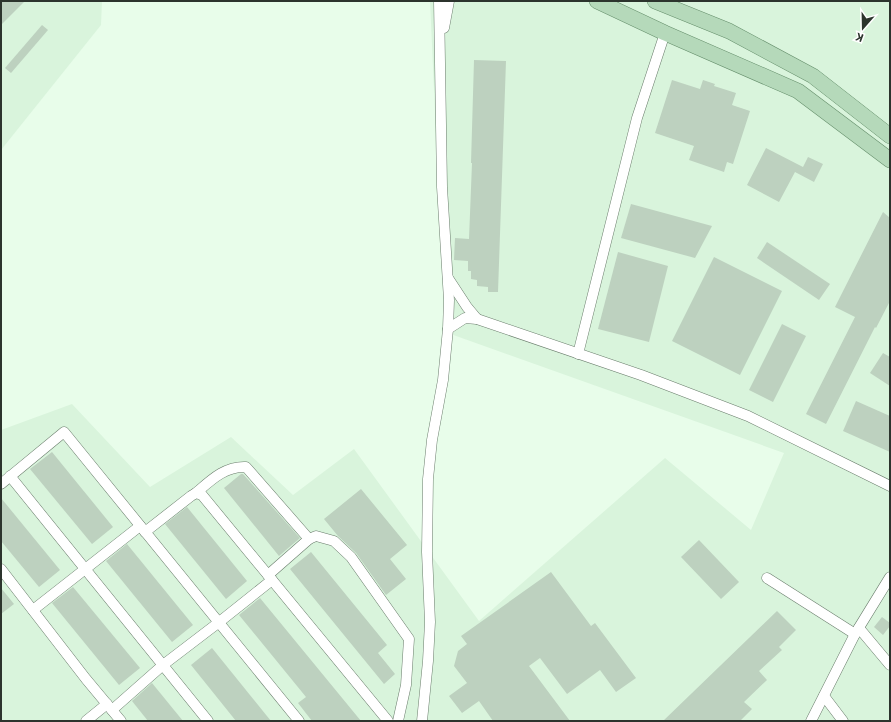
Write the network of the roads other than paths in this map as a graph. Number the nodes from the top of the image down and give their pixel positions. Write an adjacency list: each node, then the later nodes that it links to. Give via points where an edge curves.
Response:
1 (439, 1): 6 (street)
2 (449, 1): 6 (street)
3 (597, 1): 5 (main road)
4 (655, 1): 7 (main road, via 729,31 813,76)
5 (666, 33): 8 (main road, via 798,91); 12 (street, via 637,118)
6 (441, 42): 9 (street, via 442,187)
7 (890, 136)
8 (890, 160)
9 (447, 278): 10 (street); 11 (street)
10 (477, 319): 11 (street, via 465,318); 12 (street)
11 (448, 329): 38 (street, via 428,479 427,552 430,622)
12 (578, 354): 15 (street, via 748,416)
13 (10, 476): 14 (street); 17 (street, via 64,432); 19 (street)
14 (1, 484)
15 (890, 486)
16 (196, 493): 17 (street); 18 (street, via 216,475 239,466 246,467); 22 (street, via 202,495)
17 (142, 529): 19 (street); 25 (street)
18 (309, 539): 22 (street); 37 (street, via 316,536 325,537 341,546 409,639 406,685)
19 (85, 568): 24 (street); 27 (street)
20 (1, 569): 24 (street)
21 (890, 577): 26 (street)
22 (270, 578): 25 (street); 36 (street)
23 (767, 578): 26 (street)
24 (33, 610): 30 (street)
25 (218, 623): 27 (street); 35 (street)
26 (856, 631): 28 (street); 29 (street)
27 (163, 665): 30 (street); 34 (street)
28 (890, 665)
29 (824, 696): 31 (street); 41 (street)
30 (109, 707): 32 (street); 33 (street)
31 (818, 708): 39 (street); 40 (street)
32 (86, 721)
33 (121, 721)
34 (208, 721)
35 (298, 721)
36 (388, 721)
37 (398, 721)
38 (422, 721)
39 (804, 721)
40 (811, 721)
41 (843, 721)

